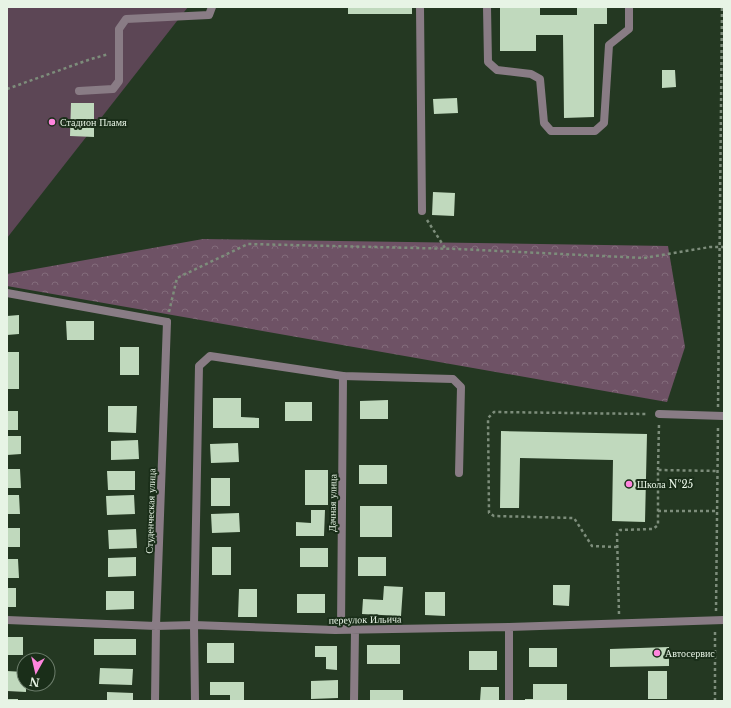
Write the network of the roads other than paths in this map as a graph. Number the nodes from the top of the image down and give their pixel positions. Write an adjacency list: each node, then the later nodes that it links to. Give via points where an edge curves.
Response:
1 (212, 7): 5 (street, via 209,16 126,19 120,30 119,81 113,89)
2 (420, 7): 6 (street)
3 (487, 7): 4 (street, via 488,62 496,70 531,74 540,79 544,123 551,131 595,131 604,123 609,45 629,29)
4 (629, 7)
5 (78, 91)
6 (422, 211)
7 (7, 293): 15 (street, Студенческая улица, via 167,322)
8 (343, 376): 11 (street, via 453,379 461,386); 14 (street, via 210,356 199,366); 17 (street, Дачная улица)
9 (659, 414): 10 (street)
10 (721, 416)
11 (459, 473)
12 (7, 620): 15 (street, переулок Ильича)
13 (720, 620): 16 (street, переулок Ильича)
14 (194, 625): 15 (street, переулок Ильича); 17 (street, переулок Ильича); 20 (street)
15 (156, 626): 19 (street, Студенческая улица)
16 (509, 627): 18 (street, переулок Ильича); 22 (street)
17 (341, 630): 18 (street, переулок Ильича)
18 (355, 630): 21 (street)
19 (155, 701)
20 (195, 701)
21 (354, 701)
22 (509, 701)

